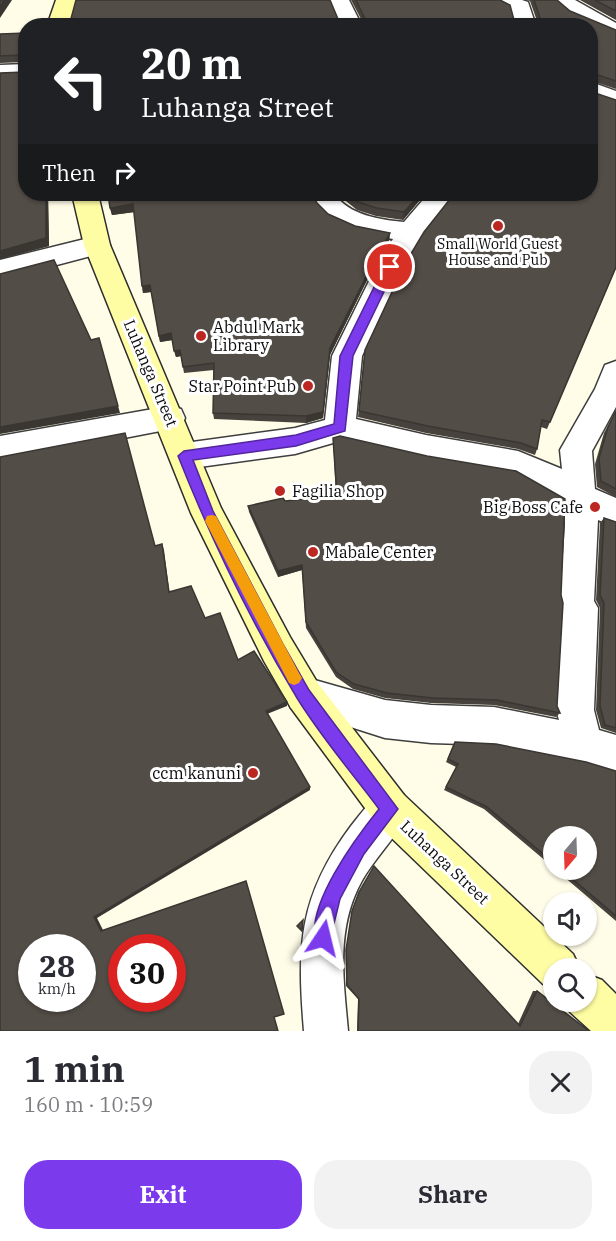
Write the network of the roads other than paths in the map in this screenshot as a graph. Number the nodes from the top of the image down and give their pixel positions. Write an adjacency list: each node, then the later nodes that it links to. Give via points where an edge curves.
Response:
1 (67, 0): 5 (street)
2 (338, 0): 6 (street)
3 (503, 0): 7 (street, via 520,7)
4 (561, 0): 8 (street)
5 (61, 18)
6 (347, 18)
7 (523, 18)
8 (589, 18)
9 (598, 23): 10 (street)
10 (616, 32)
11 (18, 71): 12 (street)
12 (0, 72)
13 (598, 92): 14 (street)
14 (616, 100)
15 (87, 201): 19 (street, Luhanga Street)
16 (327, 201): 18 (street, via 348,217 398,232)
17 (436, 201): 18 (street)
18 (411, 232): 23 (street, via 346,356)
19 (97, 246): 20 (street); 22 (street, Luhanga Street)
20 (0, 270)
21 (616, 373): 26 (street, via 576,450)
22 (170, 418): 24 (street); 25 (street, Luhanga Street)
23 (340, 428): 25 (street, via 296,441); 26 (street, via 518,464)
24 (0, 449)
25 (184, 456): 28 (street, Luhanga Street, via 207,513)
26 (580, 498): 27 (street); 29 (street, via 575,710)
27 (616, 513)
28 (304, 695): 29 (street, via 385,719 494,726); 30 (street, Luhanga Street)
29 (599, 749)
30 (390, 809): 31 (street, Luhanga Street); 34 (street, via 358,848 332,896 324,921 321,955)
31 (546, 958)
32 (597, 1006): 33 (street)
33 (616, 1024)
34 (326, 1031)

